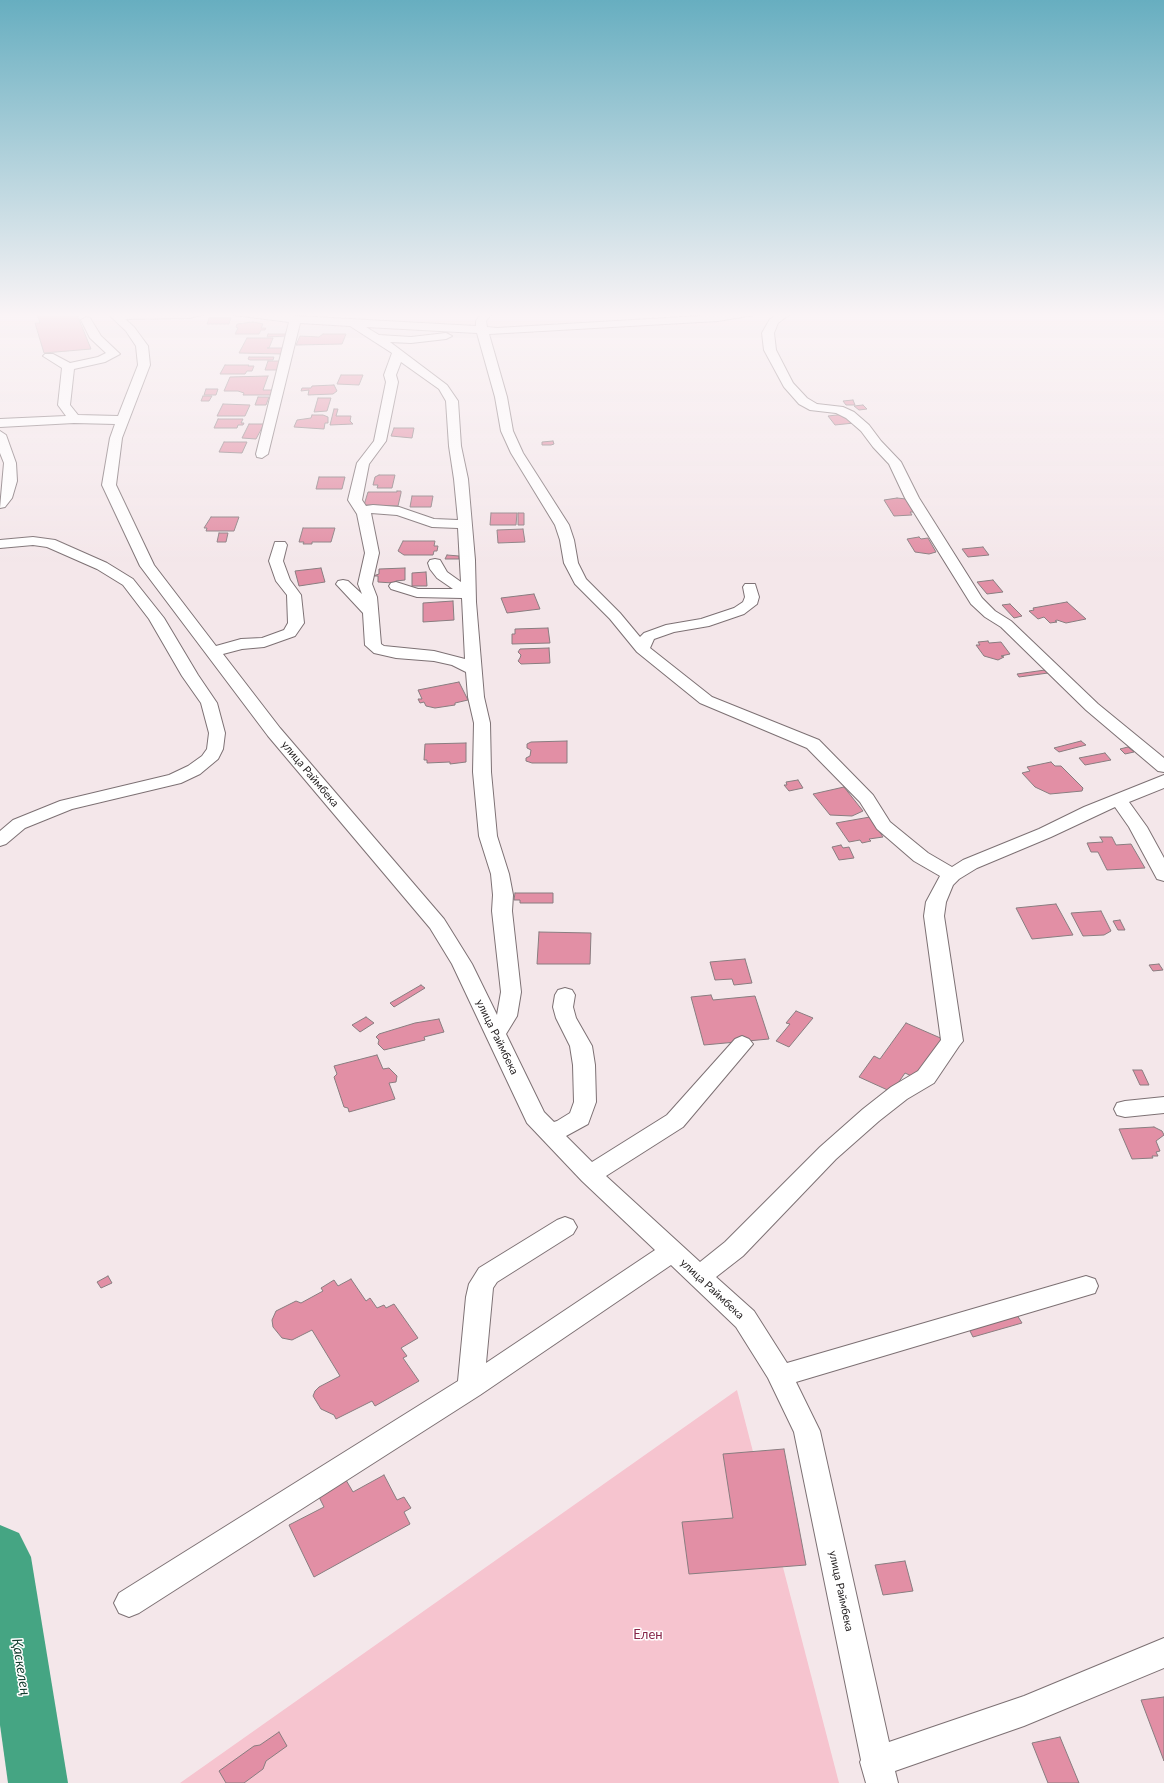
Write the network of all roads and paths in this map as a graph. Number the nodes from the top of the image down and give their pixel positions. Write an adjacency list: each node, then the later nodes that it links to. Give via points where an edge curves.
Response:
1 (65, 395): 8 (street, via 64,405)
2 (133, 395): 9 (street, улица Раймбека)
3 (276, 395): 12 (street)
4 (390, 395): 14 (street, via 380,441 363,463)
5 (448, 395): 15 (street, via 452,401)
6 (501, 395): 24 (street, via 507,431 517,453 562,525 571,563 580,581 615,616)
7 (797, 395): 27 (street, via 814,407 839,410 850,415 865,428 894,462 912,498 976,601 1006,624 1092,707)
8 (74, 419): 9 (street); 10 (street)
9 (124, 420): 25 (street, улица Раймбека, via 116,438 109,484 147,566)
10 (0, 423)
11 (0, 435): 13 (street, via 10,463 10,481 5,498)
12 (262, 454)
13 (0, 504)
14 (359, 506): 15 (street, via 399,511 432,523); 23 (street, via 351,509 351,519 369,541 372,553 365,584 370,597)
15 (464, 524): 22 (street)
16 (0, 544): 30 (street, via 33,541 50,543 102,566 128,582 156,618 209,704 217,733 215,749 209,759 194,770 175,779 66,805 19,824)
17 (280, 545): 25 (street, via 276,561 283,581 294,595 296,623 290,633 264,642 241,644)
18 (435, 563): 22 (street, via 442,575)
19 (343, 584): 23 (street)
20 (396, 586): 22 (street, via 417,593)
21 (750, 587): 24 (street, via 750,604 739,611 704,623 657,632 649,636)
22 (468, 594): 26 (street)
23 (370, 610): 26 (street, via 373,645 379,650 434,656 457,661)
24 (642, 649): 31 (street, via 706,700 813,744 866,799 883,826 899,840)
25 (213, 652): 34 (street, улица Раймбека, via 274,732 437,924 462,964)
26 (474, 670): 34 (street, via 476,697 482,723 482,772 488,836 500,874 511,992 507,1016)
27 (1164, 767)
28 (1164, 780): 29 (street)
29 (1119, 800): 31 (street, via 970,864); 32 (street, via 1138,827)
30 (0, 840)
31 (952, 875): 42 (street, via 936,902 934,916 952,1041 926,1077 870,1115 828,1153 734,1249)
32 (1164, 875)
33 (565, 995): 38 (street, via 563,1007 566,1018 581,1046 585,1102 580,1118 564,1128)
34 (496, 1035): 38 (street, улица Раймбека, via 535,1118)
35 (742, 1044): 39 (street, via 676,1121)
36 (1164, 1105): 37 (street)
37 (1125, 1109)
38 (549, 1132): 39 (street, улица Раймбека)
39 (590, 1175): 41 (street, улица Раймбека)
40 (566, 1227): 45 (street, via 488,1275 481,1284)
41 (672, 1251): 42 (street, улица Раймбека); 45 (street)
42 (698, 1276): 44 (street, улица Раймбека, via 744,1319)
43 (1086, 1286): 44 (street)
44 (780, 1376): 48 (street, улица Раймбека, via 807,1431)
45 (471, 1387): 46 (street)
46 (129, 1603)
47 (1164, 1653): 48 (street)
48 (879, 1772)

